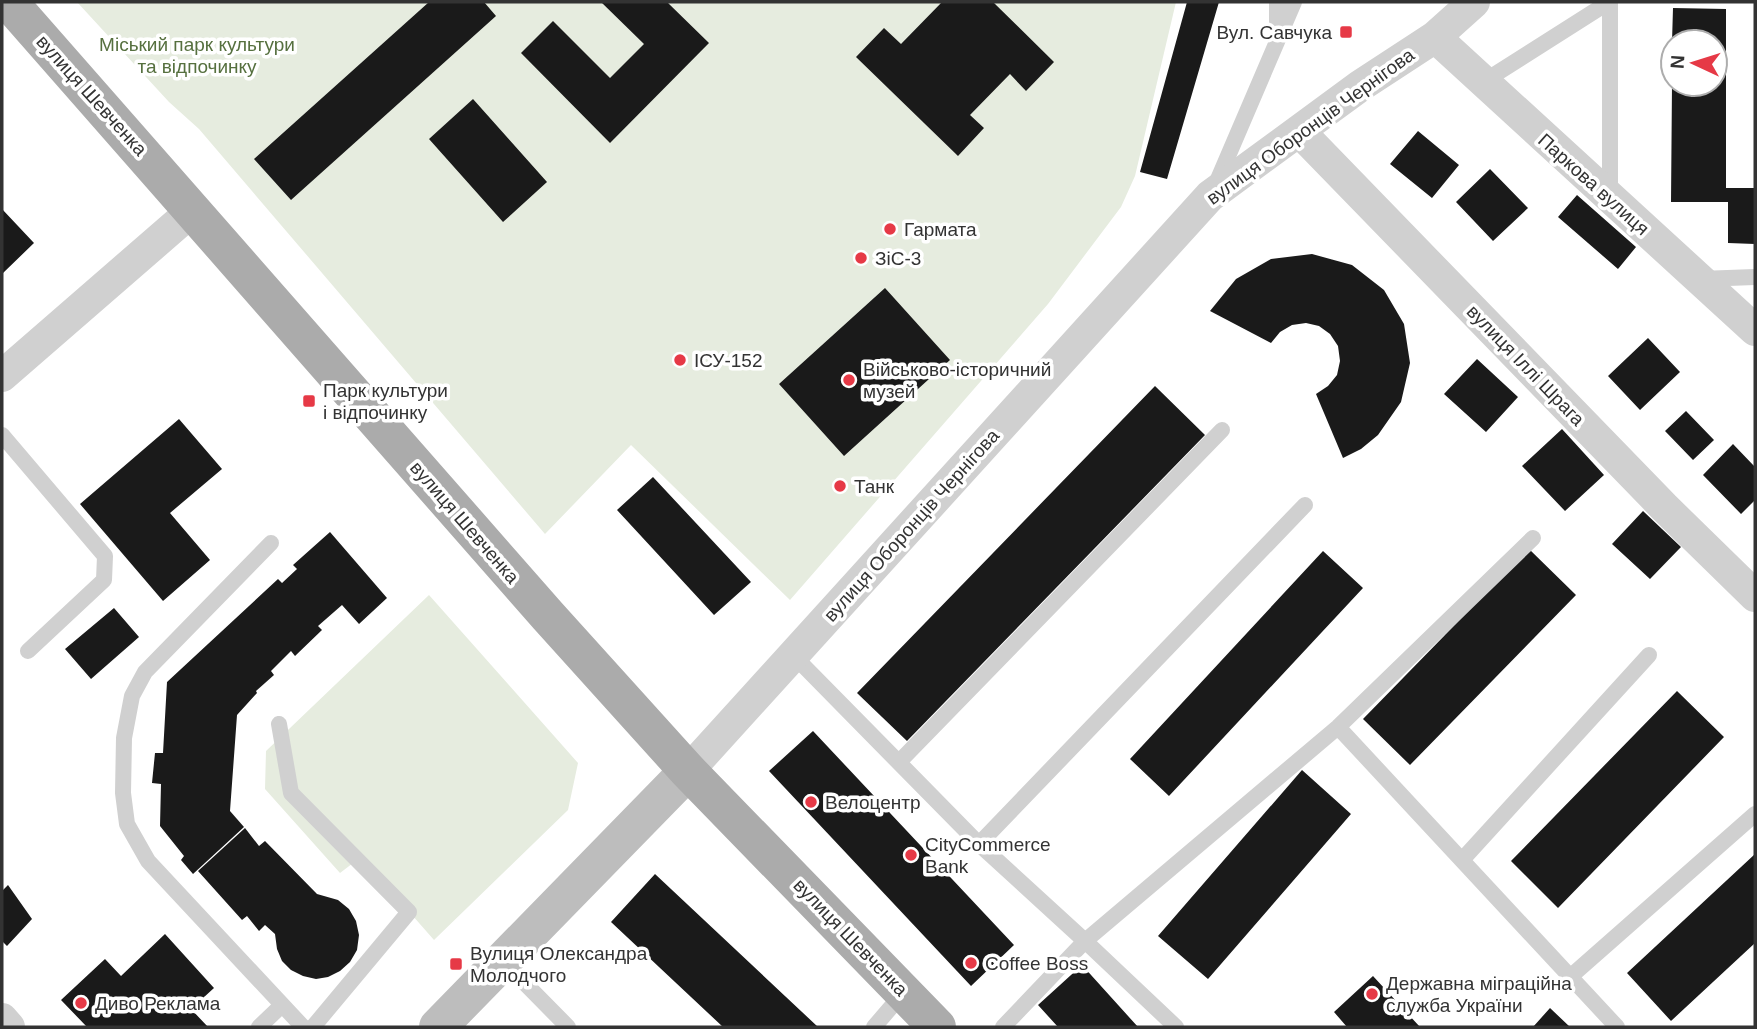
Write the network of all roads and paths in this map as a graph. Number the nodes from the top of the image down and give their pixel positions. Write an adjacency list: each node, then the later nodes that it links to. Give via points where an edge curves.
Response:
1 (9, 2): 12 (main road, вулиця Шевченка)
2 (1277, 2): 7 (lane)
3 (1294, 2): 7 (lane)
4 (1474, 2): 6 (street, вулиця Оборонців Чернігова)
5 (1610, 2): 8 (lane); 11 (lane)
6 (1434, 37): 8 (street, Паркова вулиця); 9 (street, вулиця Оборонців Чернігова)
7 (1277, 42): 10 (lane)
8 (1483, 82): 11 (street, Паркова вулиця)
9 (1299, 131): 10 (street, вулиця Оборонців Чернігова); 22 (street, вулиця Іллі Шрага)
10 (1210, 196): 24 (street, вулиця Оборонців Чернігова)
11 (1611, 199): 14 (street, Паркова вулиця)
12 (193, 210): 16 (street); 29 (main road, вулиця Шевченка)
13 (1755, 277): 14 (lane)
14 (1698, 279): 15 (street, Паркова вулиця)
15 (1755, 330)
16 (2, 376)
17 (1222, 430): 28 (lane)
18 (2, 435): 23 (lane, via 105,556 104,580)
19 (1304, 505): 31 (lane)
20 (1533, 538): 27 (lane)
21 (271, 543): 37 (lane, via 145,671 132,696 124,738 123,793 127,824 148,861)
22 (1755, 596)
23 (28, 651)
24 (793, 655): 28 (lane); 29 (street, вулиця Оборонців Чернігова)
25 (1650, 655): 32 (lane)
26 (279, 724): 42 (lane, via 291,793 409,912)
27 (1338, 727): 32 (lane); 33 (lane)
28 (899, 762): 31 (lane)
29 (688, 771): 34 (main road, вулиця Оборонців Чернігова); 36 (main road, вулиця Шевченка)
30 (1755, 814): 35 (lane)
31 (979, 844): 33 (lane)
32 (1462, 860): 35 (lane)
33 (1085, 941): 47 (lane); 48 (lane)
34 (503, 961): 43 (main road, вулиця Оборонців Чернігова); 44 (lane)
35 (1570, 977): 49 (lane)
36 (904, 992): 45 (lane); 46 (main road, вулиця Шевченка)
37 (281, 1006): 40 (lane); 41 (lane)
38 (2, 1018): 39 (street)
39 (9, 1027)
40 (259, 1027)
41 (303, 1027)
42 (313, 1027)
43 (438, 1027)
44 (568, 1027)
45 (874, 1027)
46 (937, 1027)
47 (1003, 1027)
48 (1176, 1027)
49 (1617, 1027)

